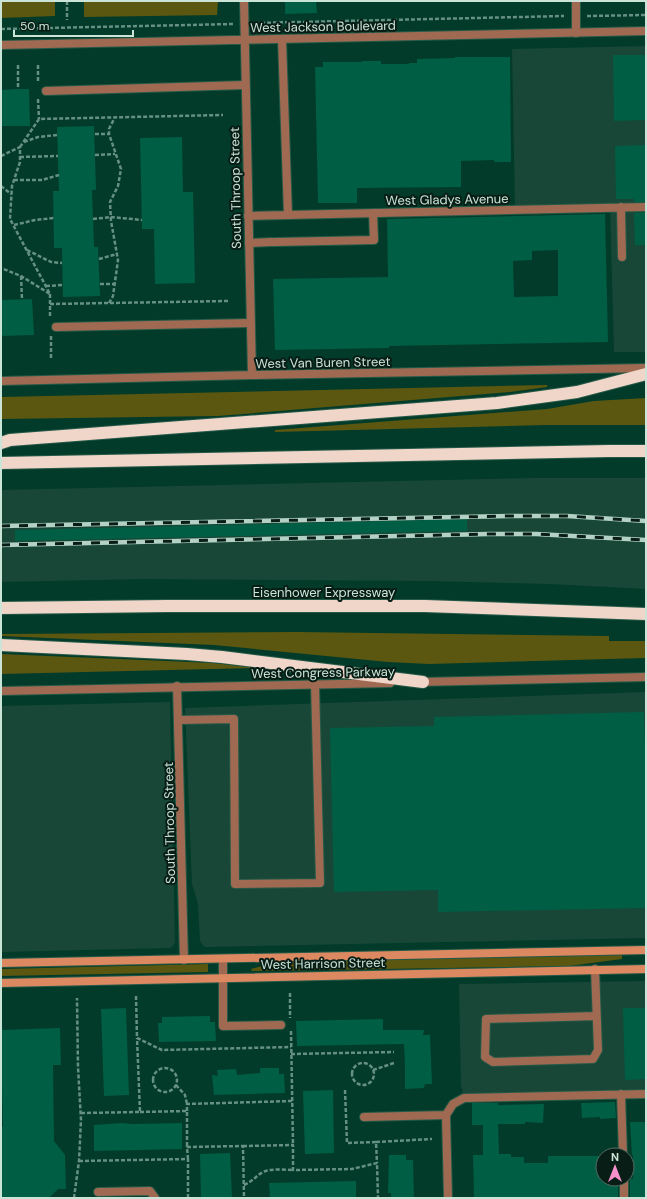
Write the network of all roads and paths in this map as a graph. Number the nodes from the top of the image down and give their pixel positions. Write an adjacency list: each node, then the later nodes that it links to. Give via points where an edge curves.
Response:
1 (67, 1): 6 (path)
2 (244, 1): 7 (street, South Throop Street)
3 (576, 1): 5 (street)
4 (646, 15): 5 (path)
5 (576, 16): 7 (path); 10 (street)
6 (67, 20)
7 (244, 23): 8 (path); 12 (street, South Throop Street)
8 (1, 29)
9 (646, 31): 10 (street, West Jackson Boulevard)
10 (576, 33): 11 (street, West Jackson Boulevard)
11 (282, 39): 12 (street, West Jackson Boulevard); 37 (street)
12 (244, 40): 13 (street, West Jackson Boulevard); 15 (street, South Throop Street)
13 (1, 45)
14 (18, 65): 16 (path)
15 (245, 86): 17 (street); 38 (street, South Throop Street)
16 (18, 90)
17 (46, 91)
18 (224, 115): 19 (path)
19 (115, 117): 21 (path); 23 (path, via 38,118)
20 (95, 134): 21 (path)
21 (109, 134): 25 (path)
22 (58, 136): 23 (path, via 38,137)
23 (23, 142): 24 (path)
24 (20, 147): 27 (path); 29 (path)
25 (115, 154): 26 (path); 39 (path, via 121,169 118,186 110,202)
26 (95, 155)
27 (1, 156)
28 (58, 156): 29 (path)
29 (20, 157): 31 (path)
30 (59, 175): 31 (path, via 42,180)
31 (14, 180): 33 (path)
32 (1, 186): 33 (path)
33 (12, 194): 43 (path, via 10,219)
34 (621, 207): 35 (street, West Gladys Avenue); 36 (street, West Gladys Avenue); 47 (street)
35 (646, 207)
36 (373, 213): 37 (street, West Gladys Avenue); 44 (street, via 374,240)
37 (288, 214): 38 (street, West Gladys Avenue)
38 (248, 216): 44 (street, South Throop Street)
39 (111, 217): 41 (path); 42 (path); 46 (path)
40 (54, 218): 43 (path)
41 (93, 219)
42 (142, 220)
43 (14, 225): 45 (path)
44 (248, 242): 60 (street, South Throop Street)
45 (27, 250): 49 (path, via 51,262); 55 (path)
46 (117, 254): 48 (path); 53 (path)
47 (622, 257)
48 (99, 259)
49 (62, 263)
50 (1, 268): 51 (path)
51 (21, 276): 55 (path, via 50,294); 56 (path)
52 (100, 284): 53 (path)
53 (115, 284): 58 (path)
54 (63, 285): 55 (path)
55 (46, 286)
56 (22, 299)
57 (228, 301): 58 (path)
58 (109, 303): 59 (path)
59 (50, 304)
60 (250, 323): 61 (street); 64 (street, South Throop Street)
61 (56, 327)
62 (646, 368): 64 (street, West Van Buren Street)
63 (646, 374): 66 (highway, via 577,392 497,403 10,440)
64 (252, 375): 65 (street, West Van Buren Street)
65 (1, 380)
66 (1, 443)
67 (646, 451): 68 (highway)
68 (1, 463)
69 (1, 608): 70 (highway, Eisenhower Expressway, via 425,606)
70 (646, 614)
71 (1, 645): 73 (highway, via 222,657)
72 (646, 677): 73 (street, West Congress Parkway)
73 (423, 682): 74 (street, West Congress Parkway)
74 (315, 684): 75 (street, West Congress Parkway); 77 (street, via 320,883 235,884 234,719)
75 (177, 686): 76 (street, West Congress Parkway); 77 (street, South Throop Street)
76 (1, 691)
77 (178, 720): 80 (street, South Throop Street)
78 (646, 950): 79 (main road, West Harrison Street)
79 (223, 959): 80 (main road, West Harrison Street); 84 (street)
80 (184, 960): 81 (main road, West Harrison Street)
81 (1, 963)
82 (594, 969): 83 (main road, West Harrison Street); 84 (main road, West Harrison Street); 89 (street)
83 (646, 969)
84 (223, 978): 85 (main road, West Harrison Street); 90 (street, via 224,1026)
85 (1, 983)
86 (290, 993): 92 (path)
87 (136, 996): 91 (path)
88 (77, 998): 105 (path)
89 (596, 1016): 89 (street, via 486,1019 485,1057 493,1062 593,1059 598,1050)
90 (281, 1025)
91 (137, 1038): 92 (path, via 162,1050); 104 (path)
92 (291, 1047): 94 (path)
93 (394, 1052): 94 (path)
94 (291, 1054): 101 (path)
95 (394, 1063): 96 (path)
96 (373, 1070): 96 (path, via 370,1083 364,1085 354,1081 352,1070 361,1062 367,1063)
97 (176, 1085): 97 (path, via 172,1090 160,1091 152,1080 154,1074 158,1069 171,1069 177,1079); 102 (path, via 185,1096)
98 (345, 1090): 109 (path, via 347,1142)
99 (621, 1094): 100 (street); 106 (street, via 464,1098 453,1104); 113 (street)
100 (646, 1094)
101 (292, 1101): 102 (path); 110 (path)
102 (186, 1104): 103 (path)
103 (186, 1110): 104 (path); 112 (path)
104 (140, 1112): 105 (path)
105 (81, 1113): 115 (path)
106 (446, 1115): 107 (street); 126 (street)
107 (364, 1117)
108 (432, 1139): 109 (path)
109 (376, 1142): 116 (path)
110 (293, 1145): 111 (path); 117 (path)
111 (243, 1146): 112 (path); 118 (path)
112 (188, 1147): 114 (path)
113 (623, 1147)
114 (188, 1159): 115 (path); 123 (path)
115 (79, 1161): 121 (path)
116 (377, 1163): 117 (path, via 352,1169); 125 (path)
117 (293, 1170): 118 (path, via 270,1170)
118 (244, 1185): 124 (path)
119 (624, 1187): 127 (street)
120 (98, 1192): 122 (street, via 150,1191)
121 (74, 1198)
122 (155, 1198)
123 (188, 1198)
124 (244, 1198)
125 (378, 1198)
126 (448, 1198)
127 (624, 1198)

